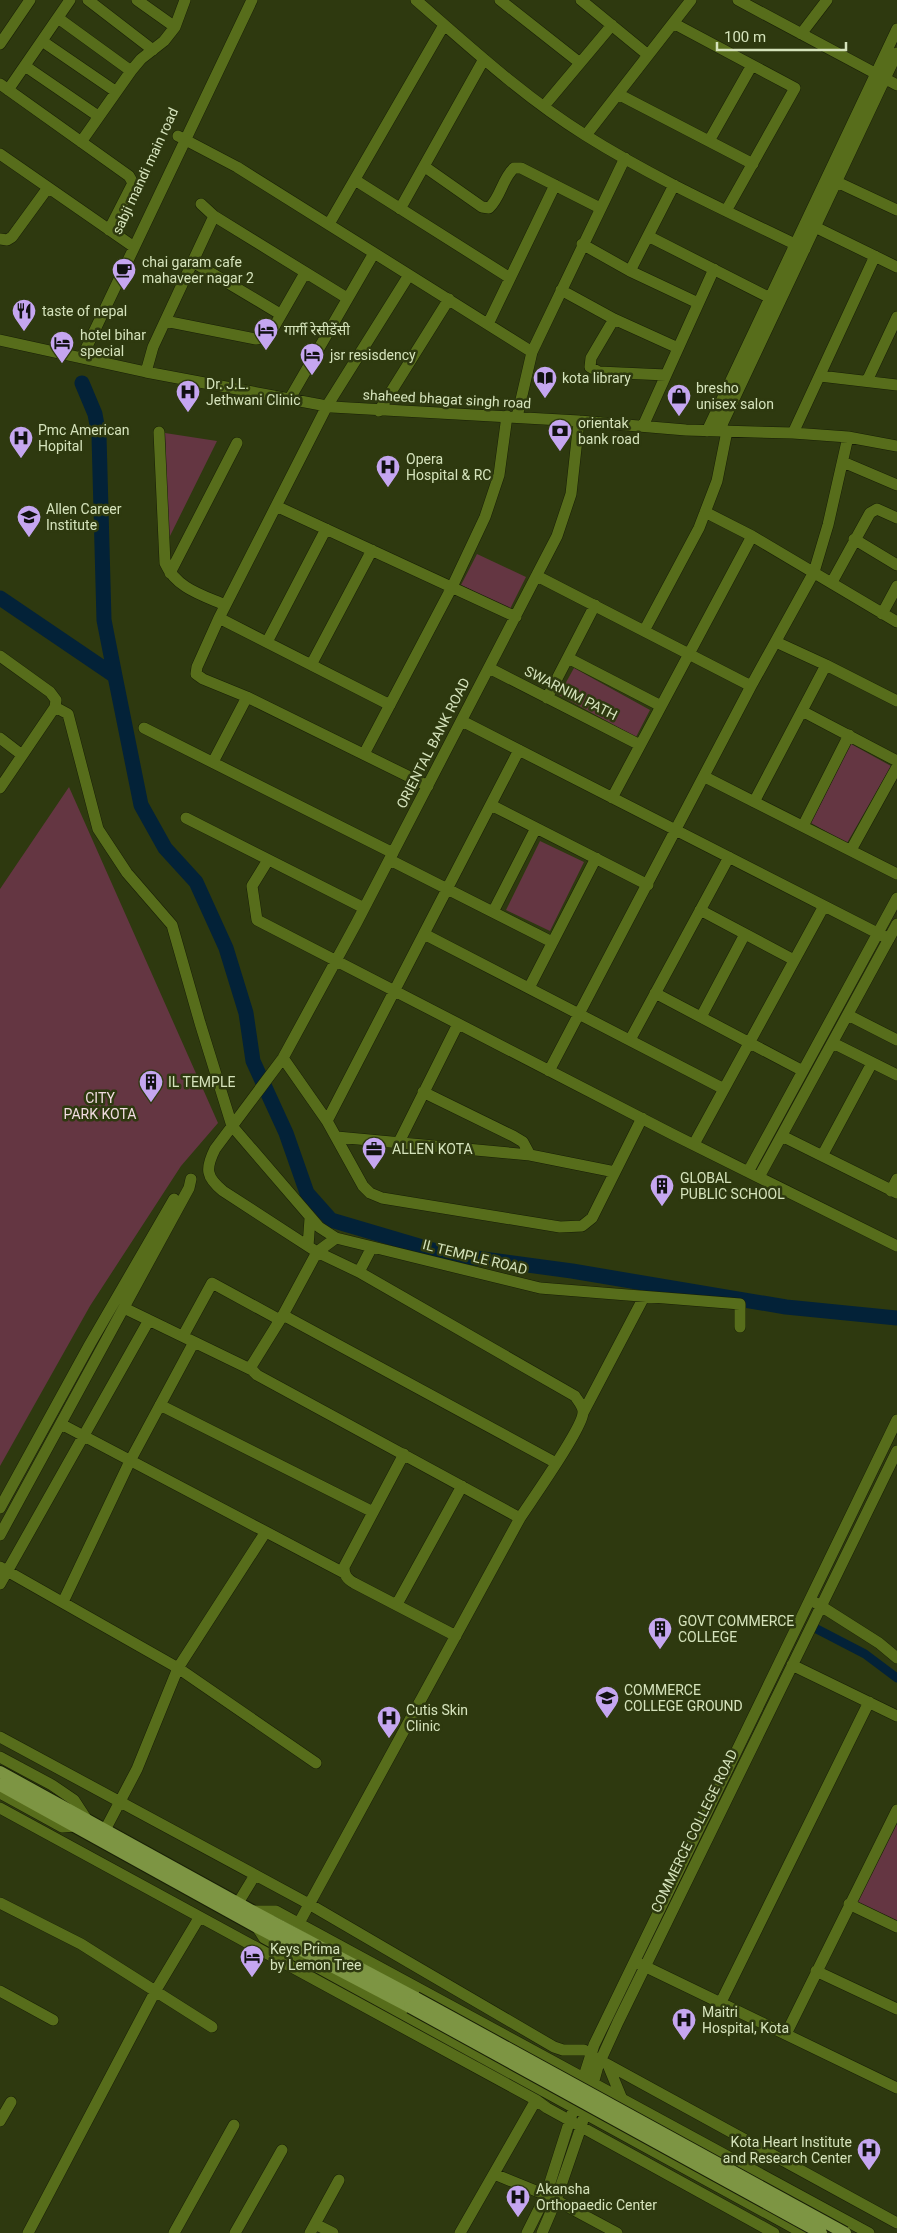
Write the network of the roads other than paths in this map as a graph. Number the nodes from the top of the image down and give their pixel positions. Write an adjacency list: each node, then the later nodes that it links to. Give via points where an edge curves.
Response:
1 (30, 0): 22 (street)
2 (70, 0): 14 (street)
3 (88, 0): 23 (street)
4 (137, 0): 18 (street)
5 (186, 0): 18 (street)
6 (244, 0): 39 (street, sabji mandi main road)
7 (252, 0): 39 (street)
8 (416, 0): 16 (street)
9 (500, 0): 27 (street)
10 (581, 0): 17 (street)
11 (691, 0): 15 (street)
12 (738, 0): 20 (street)
13 (827, 0): 20 (street)
14 (58, 18): 21 (street); 30 (street)
15 (673, 23): 25 (street); 28 (street)
16 (444, 25): 26 (street); 46 (street)
17 (612, 25): 25 (street); 27 (street)
18 (175, 27): 23 (street)
19 (897, 29): 31 (street)
20 (801, 34): 31 (street)
21 (42, 41): 29 (street); 34 (street)
22 (0, 44)
23 (153, 50): 30 (street)
24 (897, 53): 31 (street)
25 (648, 55): 35 (street)
26 (484, 59): 36 (street); 45 (street)
27 (580, 63): 36 (street)
28 (752, 65): 40 (street); 44 (street, via 795,88)
29 (25, 66): 33 (street); 37 (street)
30 (131, 70): 34 (street)
31 (880, 76): 32 (street); 47 (street); 64 (street)
32 (897, 85)
33 (4, 87): 41 (street)
34 (114, 91): 37 (street)
35 (618, 94): 38 (street); 40 (street)
36 (544, 106): 38 (street)
37 (98, 116): 41 (street)
38 (586, 135): 43 (street)
39 (181, 138): 57 (street, via 223,158); 63 (street, sabji mandi main road)
40 (709, 141): 44 (street)
41 (81, 142): 59 (street, via 133,182)
42 (0, 154): 50 (street)
43 (626, 158): 49 (street); 52 (street)
44 (753, 164): 55 (street)
45 (424, 167): 48 (street, via 482,207 489,208 514,168 521,168); 53 (street)
46 (355, 180): 53 (street); 57 (street)
47 (837, 182): 54 (street); 58 (street)
48 (555, 185): 52 (street); 73 (street)
49 (674, 185): 55 (street); 60 (street)
50 (47, 188): 59 (street); 61 (street, via 12,237)
51 (200, 204): 56 (street)
52 (600, 208): 62 (street)
53 (400, 209): 73 (street)
54 (897, 210)
55 (726, 211): 64 (street)
56 (214, 216): 67 (street); 71 (street)
57 (329, 224): 65 (street)
58 (815, 227): 64 (street); 66 (street)
59 (109, 230): 63 (street)
60 (648, 236): 69 (street); 70 (street)
61 (0, 239)
62 (582, 244): 70 (street); 74 (street)
63 (131, 245): 87 (street, sabji mandi main road)
64 (800, 247): 76 (street); 100 (street)
65 (374, 253): 72 (street); 75 (street)
66 (875, 256): 68 (street); 90 (street)
67 (193, 262): 79 (street); 82 (street)
68 (897, 267)
69 (714, 269): 76 (street); 78 (street)
70 (630, 271): 78 (street)
71 (305, 272): 75 (street); 79 (street)
72 (409, 275): 77 (street); 94 (street)
73 (510, 278): 83 (street)
74 (561, 290): 81 (street); 86 (street)
75 (347, 298): 93 (street)
76 (770, 298): 99 (street)
77 (449, 300): 83 (street); 95 (street)
78 (698, 303): 85 (street)
79 (280, 314): 82 (street, via 270,334 256,339)
80 (897, 317): 91 (street)
81 (614, 318): 85 (street); 89 (street, via 591,358 590,367 599,372)
82 (165, 321): 88 (street)
83 (488, 324): 86 (street)
84 (0, 340): 87 (street, shaheed bhagat singh road)
85 (678, 348): 89 (street)
86 (532, 352): 96 (street)
87 (78, 356): 88 (street, shaheed bhagat singh road)
88 (146, 372): 93 (street, shaheed bhagat singh road)
89 (666, 375): 98 (street)
90 (820, 376): 91 (street); 102 (street)
91 (867, 381): 92 (street)
92 (897, 385)
93 (290, 400): 94 (street, shaheed bhagat singh road)
94 (327, 406): 95 (street, shaheed bhagat singh road); 108 (street)
95 (379, 411): 96 (street, shaheed bhagat singh road)
96 (512, 417): 97 (street, shaheed bhagat singh road); 121 (street, via 499,475 485,517)
97 (579, 421): 98 (street, shaheed bhagat singh road); 118 (street, ORIENTAL BANK ROAD, via 570,494 557,536)
98 (642, 426): 99 (street, shaheed bhagat singh road)
99 (707, 430): 100 (street, shaheed bhagat singh road)
100 (723, 431): 102 (street, shaheed bhagat singh road); 109 (street, via 717,481)
101 (159, 432): 117 (street, via 164,556)
102 (793, 433): 103 (street, shaheed bhagat singh road)
103 (848, 437): 105 (street, shaheed bhagat singh road); 106 (street)
104 (237, 443): 117 (street)
105 (897, 446)
106 (843, 462): 107 (street); 116 (street)
107 (897, 485)
108 (276, 506): 111 (street); 122 (street)
109 (705, 512): 112 (street); 128 (street)
110 (897, 518): 113 (street, via 883,510 874,510)
111 (326, 529): 114 (street); 129 (street)
112 (752, 536): 116 (street); 131 (street)
113 (854, 539): 115 (street); 119 (street)
114 (372, 550): 121 (street); 134 (street)
115 (897, 565)
116 (814, 572): 119 (street); 130 (street)
117 (170, 573): 122 (street, via 186,587)
118 (536, 576): 123 (street); 125 (street, ORIENTAL BANK ROAD)
119 (832, 582): 124 (street)
120 (897, 586): 124 (street)
121 (452, 587): 125 (street); 141 (street)
122 (225, 605): 126 (street)
123 (595, 606): 128 (street); 133 (street)
124 (882, 614): 127 (street)
125 (516, 617): 136 (street, ORIENTAL BANK ROAD)
126 (218, 618): 129 (street); 138 (street, via 196,674)
127 (897, 622)
128 (644, 631): 131 (street)
129 (267, 642): 134 (street)
130 (776, 642): 135 (street); 137 (street)
131 (689, 654): 137 (street); 142 (street)
132 (0, 656): 143 (street, via 50,692 56,700)
133 (568, 658): 139 (street); 142 (street)
134 (311, 665): 141 (street)
135 (826, 665): 140 (street); 144 (street)
136 (489, 668): 139 (street, SWARNIM PATH); 145 (street, ORIENTAL BANK ROAD)
137 (751, 686): 156 (street)
138 (246, 697): 151 (street); 154 (street)
139 (547, 698): 149 (street, SWARNIM PATH)
140 (897, 701)
141 (390, 706): 151 (street)
142 (661, 706): 149 (street)
143 (55, 707): 152 (street); 207 (street, via 68,714 98,828 126,873 172,924)
144 (802, 711): 147 (street); 160 (street)
145 (462, 721): 150 (street); 157 (street, ORIENTAL BANK ROAD)
146 (144, 728): 154 (street)
147 (849, 735): 153 (street); 163 (street)
148 (0, 738): 152 (street)
149 (640, 745): 159 (street)
150 (519, 750): 159 (street); 161 (street)
151 (364, 754): 157 (street)
152 (22, 755): 158 (street)
153 (897, 761)
154 (213, 762): 167 (street)
155 (897, 767): 166 (street)
156 (705, 777): 160 (street); 165 (street)
157 (428, 786): 167 (street, ORIENTAL BANK ROAD)
158 (0, 788)
159 (612, 798): 165 (street)
160 (754, 802): 163 (street)
161 (491, 805): 164 (street); 173 (street)
162 (186, 818): 170 (street)
163 (803, 826): 166 (street)
164 (536, 828): 169 (street); 178 (street)
165 (676, 831): 168 (street); 172 (street)
166 (851, 850): 171 (street)
167 (391, 856): 173 (street); 176 (street, ORIENTAL BANK ROAD)
168 (729, 857): 175 (street); 177 (street)
169 (596, 858): 172 (street); 184 (street)
170 (268, 860): 176 (street); 186 (street, via 252,886 258,920)
171 (897, 874)
172 (648, 885): 190 (street)
173 (447, 889): 178 (street); 181 (street)
174 (897, 898): 180 (street)
175 (824, 906): 180 (street); 185 (street)
176 (364, 908): 186 (street, ORIENTAL BANK ROAD)
177 (700, 910): 182 (street); 189 (street)
178 (493, 912): 184 (street)
179 (897, 924): 183 (street)
180 (878, 933): 183 (street); 201 (street)
181 (424, 934): 187 (street); 188 (street)
182 (745, 934): 185 (street); 192 (street)
183 (889, 939): 191 (street)
184 (552, 942): 187 (street)
185 (794, 960): 196 (street)
186 (336, 962): 188 (street); 198 (street, ORIENTAL BANK ROAD)
187 (529, 988): 190 (street)
188 (394, 992): 193 (street); 206 (street)
189 (655, 994): 192 (street); 194 (street)
190 (580, 1014): 194 (street); 200 (street)
191 (848, 1015): 195 (street); 197 (street)
192 (700, 1017): 196 (street)
193 (458, 1024): 200 (street); 204 (street)
194 (630, 1040): 203 (street)
195 (897, 1040)
196 (749, 1043): 201 (street); 203 (street)
197 (832, 1043): 199 (street); 208 (street)
198 (281, 1062): 206 (street); 207 (street, ORIENTAL BANK ROAD)
199 (872, 1062): 202 (street); 213 (street)
200 (549, 1071): 205 (street)
201 (803, 1071): 216 (street)
202 (897, 1075)
203 (724, 1089): 211 (street)
204 (423, 1092): 210 (street); 212 (street, via 513,1136 523,1142)
205 (642, 1118): 211 (street); 215 (street)
206 (327, 1121): 209 (street)
207 (232, 1126): 214 (street, ORIENTAL BANK ROAD); 221 (street, IL TEMPLE ROAD)
208 (782, 1136): 213 (street); 217 (street)
209 (337, 1137): 210 (street); 215 (street, via 370,1194 560,1227 582,1226 592,1218)
210 (398, 1144): 212 (street)
211 (694, 1144): 216 (street)
212 (530, 1155): 215 (street)
213 (822, 1156): 220 (street)
214 (207, 1164): 218 (street, ORIENTAL BANK ROAD); 225 (street, via 211,1181 223,1191)
215 (615, 1172)
216 (748, 1172): 217 (street)
217 (760, 1177): 223 (street)
218 (191, 1179): 228 (street); 245 (street, ORIENTAL BANK ROAD, via 183,1185 90,1344)
219 (897, 1179): 220 (street)
220 (894, 1192)
221 (310, 1219): 222 (street, IL TEMPLE ROAD); 225 (street)
222 (336, 1238): 224 (street, IL TEMPLE ROAD); 225 (street)
223 (897, 1246)
224 (372, 1247): 226 (street); 227 (street, IL TEMPLE ROAD, via 540,1288)
225 (313, 1249): 226 (street); 229 (street)
226 (359, 1272): 236 (street, via 575,1396 582,1405)
227 (644, 1297): 231 (street, IL TEMPLE ROAD, via 740,1304); 236 (street)
228 (124, 1308): 230 (street); 238 (street)
229 (282, 1317): 232 (street, via 212,1282); 234 (street); 243 (street)
230 (149, 1320): 232 (street); 239 (street)
231 (740, 1327)
232 (182, 1336): 233 (street)
233 (194, 1342): 234 (street); 235 (street)
234 (252, 1370): 241 (street)
235 (160, 1405): 242 (street); 246 (street)
236 (583, 1413): 243 (street, via 580,1424)
237 (897, 1420): 253 (street)
238 (61, 1424): 239 (street); 249 (street)
239 (84, 1436): 242 (street); 250 (street)
240 (897, 1452): 256 (street, COMMERCE COLLEGE ROAD)
241 (404, 1454): 244 (street); 246 (street)
242 (130, 1461): 248 (street); 254 (street)
243 (556, 1463): 247 (street)
244 (462, 1486): 247 (street); 255 (street)
245 (0, 1508)
246 (373, 1512): 251 (street, via 344,1567)
247 (520, 1518): 257 (street)
248 (266, 1533): 251 (street); 261 (street)
249 (0, 1534)
250 (4, 1569): 252 (street); 254 (street)
251 (344, 1574): 255 (street, via 354,1583)
252 (0, 1584)
253 (810, 1600): 256 (street); 289 (street)
254 (63, 1602): 261 (street)
255 (397, 1604): 257 (street)
256 (822, 1606): 259 (street); 260 (street, COMMERCE COLLEGE ROAD)
257 (456, 1636): 285 (street)
258 (897, 1642): 259 (street)
259 (894, 1656)
260 (792, 1665): 262 (street); 289 (street, COMMERCE COLLEGE ROAD)
261 (178, 1668): 267 (street); 274 (street, via 137,1769)
262 (869, 1702): 263 (street); 294 (street)
263 (897, 1716)
264 (0, 1737): 265 (street)
265 (31, 1754): 268 (street); 269 (street)
266 (0, 1757): 269 (street)
267 (316, 1763)
268 (60, 1769): 272 (street); 274 (street)
269 (22, 1770): 272 (street)
270 (0, 1772): 275 (main road)
271 (0, 1785): 275 (main road)
272 (52, 1785): 278 (street, via 74,1800)
273 (4, 1795): 277 (street); 278 (street, via 62,1827)
274 (120, 1801): 279 (street); 280 (street)
275 (49, 1806): 278 (main road)
276 (897, 1810): 283 (street)
277 (1, 1811): 286 (street)
278 (82, 1823): 279 (main road); 287 (main road)
279 (105, 1830): 282 (main road)
280 (256, 1875): 282 (street); 285 (street)
281 (0, 1903): 291 (street, via 81,1944)
282 (238, 1903): 284 (main road)
283 (849, 1904): 288 (street); 290 (street)
284 (252, 1911): 285 (street); 293 (main road)
285 (303, 1914): 299 (street, via 554,2047); 300 (street)
286 (199, 1918): 291 (street); 304 (street)
287 (257, 1927): 293 (main road); 306 (street, via 264,1938)
288 (897, 1927)
289 (640, 1964): 294 (street); 299 (street); 299 (street, COMMERCE COLLEGE ROAD)
290 (816, 1971): 295 (street); 298 (street)
291 (156, 1990): 297 (street); 321 (street)
292 (0, 1991): 296 (street)
293 (413, 2002): 330 (main road, bridge); 331 (main road, bridge)
294 (721, 2002): 298 (street)
295 (897, 2009)
296 (53, 2020)
297 (212, 2026)
298 (786, 2034): 302 (street)
299 (592, 2055): 300 (street); 301 (street); 303 (street); 318 (street)
300 (546, 2058): 301 (street)
301 (588, 2081): 303 (street); 306 (street); 307 (street)
302 (897, 2088)
303 (622, 2099): 332 (street)
304 (536, 2100): 308 (street); 315 (street)
305 (11, 2102): 309 (street)
306 (574, 2107): 307 (street); 308 (street)
307 (585, 2113): 311 (street); 312 (street)
308 (569, 2120): 311 (street); 317 (street)
309 (0, 2121)
310 (234, 2125): 322 (street)
311 (581, 2127): 313 (street); 317 (street)
312 (612, 2128): 313 (street); 329 (street)
313 (607, 2141): 328 (street)
314 (282, 2150): 323 (street)
315 (494, 2174): 317 (street); 325 (street)
316 (339, 2180): 319 (street)
317 (551, 2197): 320 (street); 326 (street); 327 (street)
318 (897, 2223)
319 (312, 2228): 324 (street)
320 (614, 2232)
321 (28, 2233)
322 (174, 2233)
323 (235, 2233)
324 (332, 2233)
325 (460, 2233)
326 (527, 2233)
327 (542, 2233)
328 (774, 2233)
329 (803, 2233)
330 (821, 2233)
331 (845, 2233)
332 (869, 2233)

